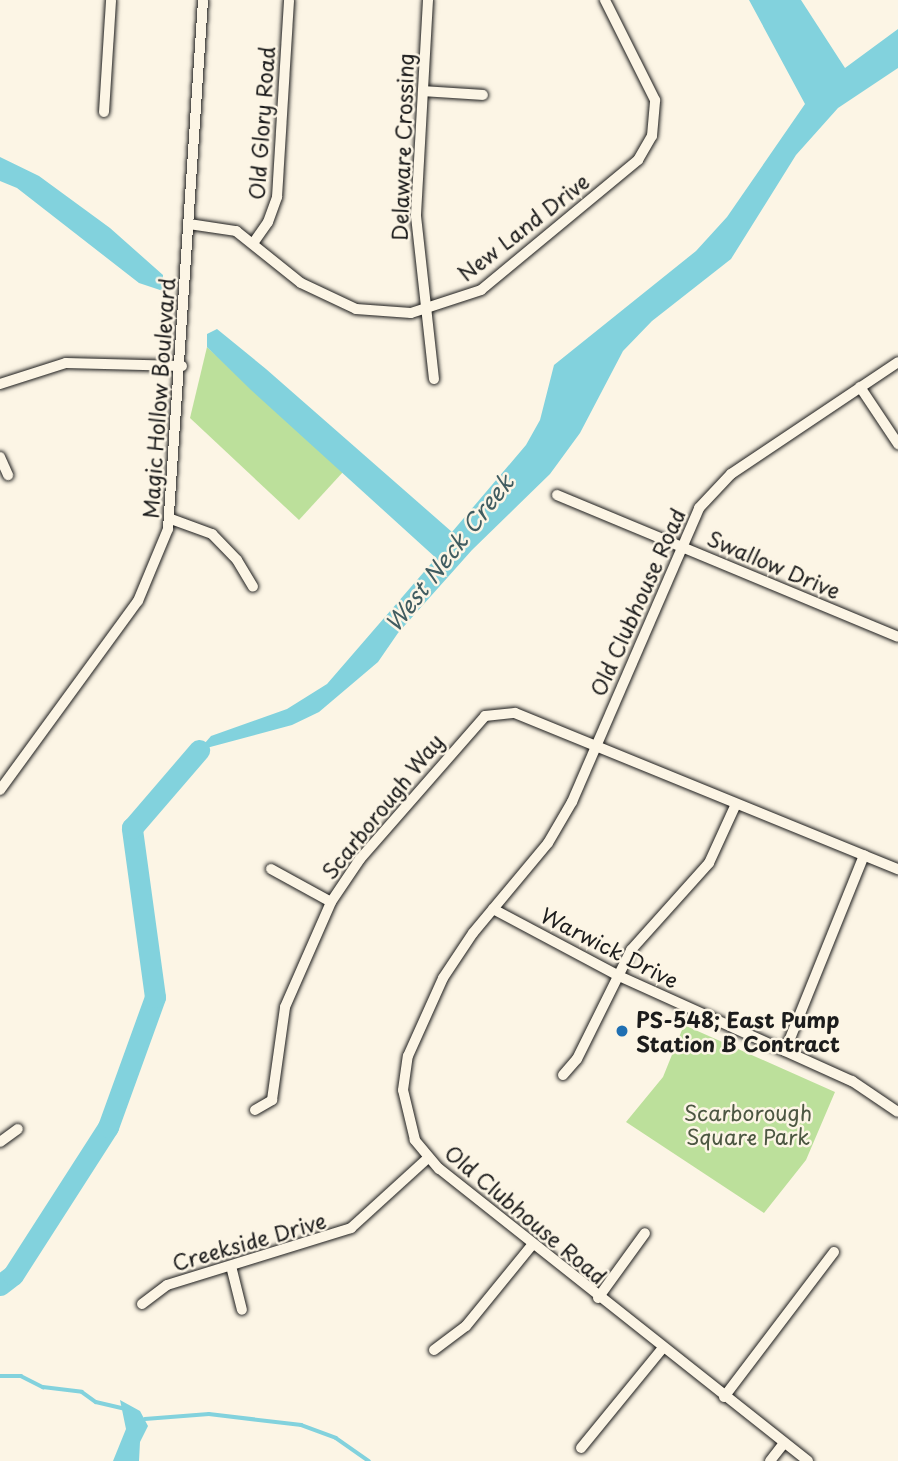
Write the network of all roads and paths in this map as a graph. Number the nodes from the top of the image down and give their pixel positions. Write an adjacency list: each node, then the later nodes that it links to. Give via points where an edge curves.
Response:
1 (111, 0): 8 (street)
2 (203, 0): 9 (street, Magic Hollow Boulevard)
3 (289, 0): 10 (street, Old Glory Road, via 277,197)
4 (428, 0): 6 (street, Delaware Crossing)
5 (605, 0): 11 (street, New Land Drive, via 655,100 656,123 648,146 638,160 481,290)
6 (423, 91): 7 (street); 11 (street, Delaware Crossing, via 416,215)
7 (484, 94)
8 (104, 112)
9 (189, 224): 10 (street, New Land Drive, via 222,227); 13 (street, Magic Hollow Boulevard)
10 (254, 242): 11 (street, New Land Drive, via 301,283 335,302 374,312)
11 (425, 310): 14 (street, Delaware Crossing)
12 (898, 362): 16 (street, Old Clubhouse Road)
13 (181, 366): 15 (street, via 79,362 42,368); 21 (street, Magic Hollow Boulevard)
14 (434, 379)
15 (0, 384)
16 (860, 387): 17 (street); 22 (street, Old Clubhouse Road, via 713,489)
17 (898, 444)
18 (0, 457): 19 (street)
19 (8, 475)
20 (557, 495): 22 (street, Swallow Drive)
21 (171, 519): 23 (street, via 212,534 237,559); 28 (street, Magic Hollow Boulevard, via 159,559 138,601)
22 (680, 546): 24 (street, Swallow Drive); 27 (street, Old Clubhouse Road)
23 (253, 587)
24 (881, 630): 25 (street); 26 (street, Swallow Drive)
25 (898, 631)
26 (898, 637)
27 (595, 746): 29 (street); 33 (street, Scarborough Way, via 515,713 485,716 360,859); 34 (street, Old Clubhouse Road, via 562,821)
28 (0, 790)
29 (736, 804): 30 (street); 35 (street, via 709,863 640,939)
30 (864, 855): 32 (street); 36 (street)
31 (271, 869): 33 (street)
32 (898, 869)
33 (331, 902): 38 (street, Scarborough Way, via 285,1007 272,1100)
34 (493, 909): 35 (street, Warwick Drive); 42 (street, Old Clubhouse Road, via 443,978 408,1056 404,1107 415,1140)
35 (619, 976): 36 (street, Warwick Drive); 37 (street, via 577,1059)
36 (785, 1052): 39 (street, Warwick Drive, via 852,1081)
37 (563, 1075)
38 (255, 1110)
39 (898, 1112)
40 (18, 1129): 41 (street)
41 (0, 1142)
42 (428, 1158): 44 (street, Old Clubhouse Road); 46 (street, Creekside Drive, via 351,1228)
43 (645, 1233): 47 (street)
44 (532, 1245): 47 (street, Old Clubhouse Road); 51 (street, via 466,1326)
45 (834, 1252): 52 (street)
46 (231, 1266): 48 (street, Creekside Drive, via 167,1285); 49 (street)
47 (597, 1298): 50 (street, Old Clubhouse Road)
48 (142, 1304)
49 (242, 1310)
50 (662, 1349): 52 (street, Old Clubhouse Road); 54 (street)
51 (434, 1350)
52 (724, 1397): 53 (street, Old Clubhouse Road)
53 (785, 1443): 55 (street); 56 (street, Old Clubhouse Road)
54 (581, 1448)
55 (770, 1461)
56 (808, 1461)

